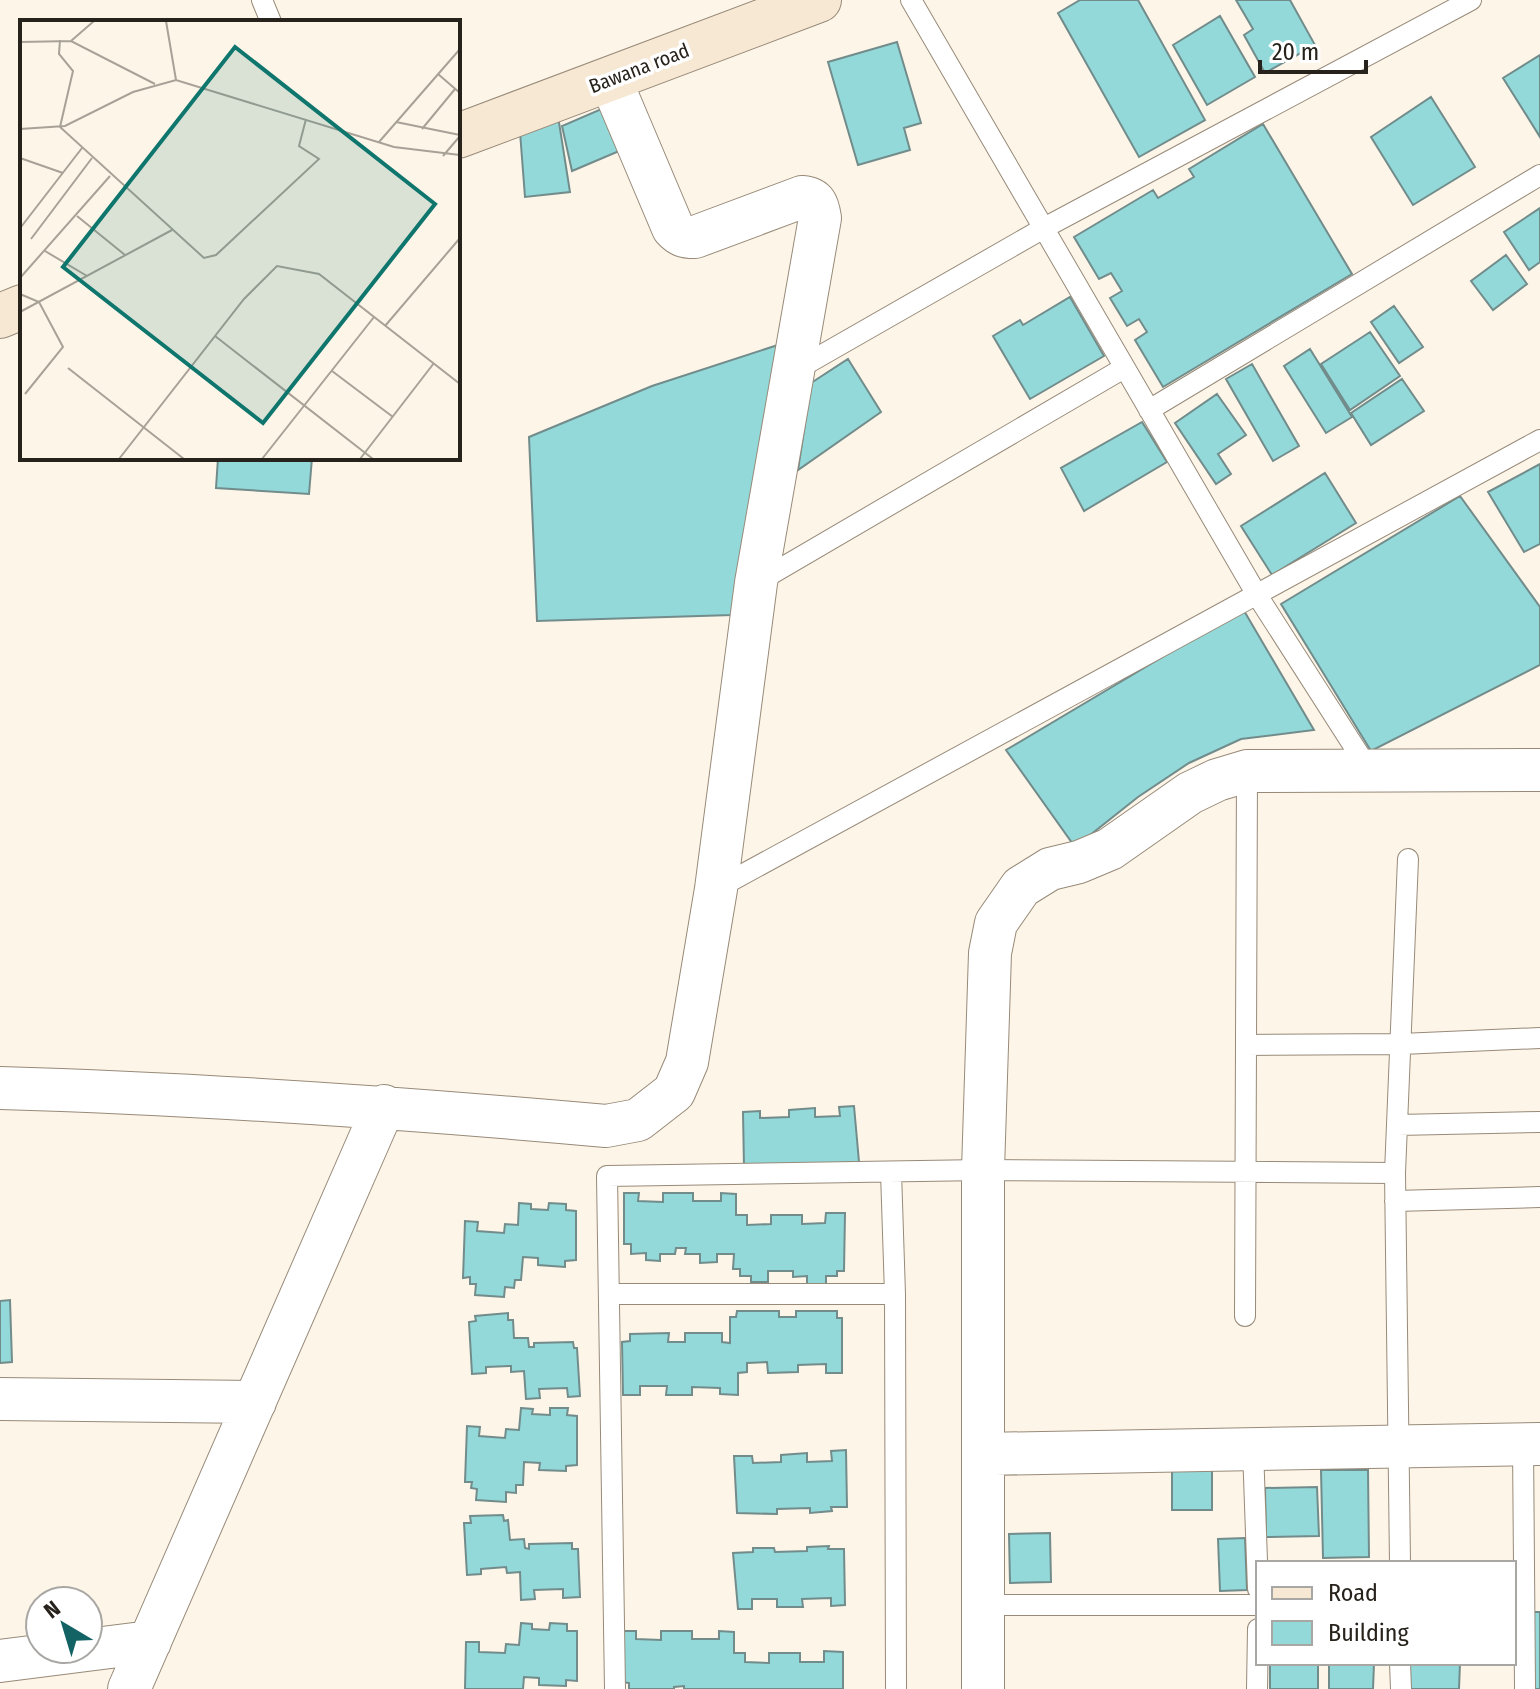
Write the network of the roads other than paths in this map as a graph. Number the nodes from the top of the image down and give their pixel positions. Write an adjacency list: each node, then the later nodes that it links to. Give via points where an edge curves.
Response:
1 (262, 0): 6 (lane)
2 (819, 0): 5 (main road, Bawana road)
3 (911, 0): 10 (lane)
4 (1471, 0): 10 (lane)
5 (757, 11): 7 (main road, Bawana road)
6 (270, 20)
7 (610, 79): 8 (main road, Bawana road); 14 (street, via 679,234 695,237 802,197 818,205)
8 (460, 135)
9 (1540, 175): 15 (lane)
10 (1044, 228): 13 (lane); 14 (lane)
11 (20, 308): 12 (main road)
12 (0, 316)
13 (1124, 368): 15 (lane); 17 (lane)
14 (792, 372): 17 (street)
15 (1149, 410): 18 (lane)
16 (1540, 440): 18 (lane)
17 (756, 583): 23 (street)
18 (1257, 595): 19 (lane); 23 (lane)
19 (1369, 770): 20 (street); 21 (street)
20 (1540, 770)
21 (1247, 771): 26 (lane); 31 (street, via 1190,793 1110,849 1050,869 1021,887 996,923 990,953)
22 (1408, 859): 25 (lane)
23 (716, 889): 28 (street, via 687,1062 674,1092 638,1120 606,1126)
24 (1540, 1038): 25 (lane)
25 (1401, 1044): 26 (lane); 30 (lane)
26 (1246, 1045): 33 (lane)
27 (0, 1088): 28 (street)
28 (384, 1106): 41 (street)
29 (1540, 1122): 30 (lane)
30 (1397, 1125): 34 (lane)
31 (983, 1170): 32 (lane); 33 (lane); 45 (street)
32 (891, 1172): 37 (lane, via 607,1176); 38 (lane)
33 (1246, 1172): 34 (lane); 39 (lane)
34 (1395, 1173): 36 (lane)
35 (1540, 1197): 36 (lane)
36 (1395, 1201): 43 (lane)
37 (609, 1294): 38 (lane); 55 (lane)
38 (895, 1294): 56 (lane)
39 (1245, 1316)
40 (0, 1399): 41 (street)
41 (255, 1402): 50 (street)
42 (1532, 1444): 43 (street); 60 (lane)
43 (1399, 1446): 44 (street); 47 (lane)
44 (1253, 1449): 45 (street); 46 (lane)
45 (983, 1454): 48 (street)
46 (1257, 1561)
47 (1400, 1561)
48 (983, 1605): 49 (lane); 57 (street)
49 (1256, 1605)
50 (150, 1642): 51 (street); 54 (street)
51 (0, 1661)
52 (1257, 1665): 58 (lane)
53 (1400, 1665): 59 (lane)
54 (129, 1689)
55 (615, 1689)
56 (896, 1689)
57 (983, 1689)
58 (1257, 1689)
59 (1401, 1689)
60 (1525, 1689)

